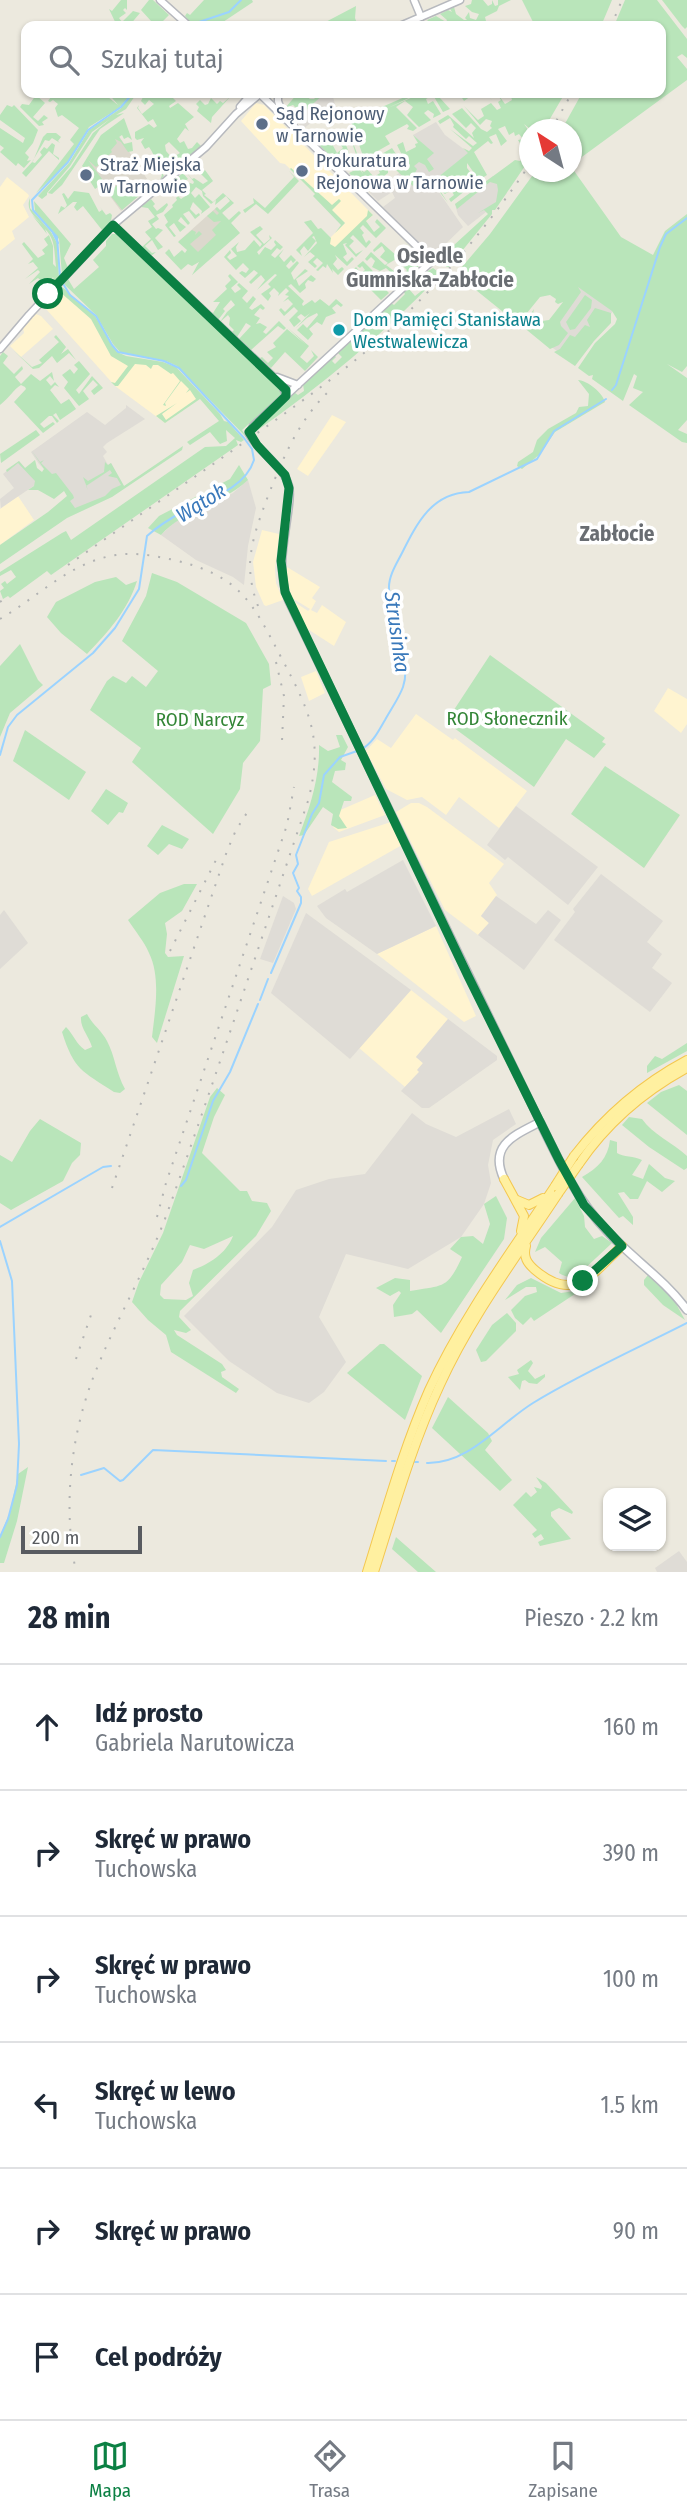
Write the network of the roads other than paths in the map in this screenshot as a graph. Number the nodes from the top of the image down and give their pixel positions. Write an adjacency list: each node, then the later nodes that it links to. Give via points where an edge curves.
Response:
1 (160, 0): 5 (street)
2 (414, 0): 4 (street)
3 (460, 0): 4 (street)
4 (421, 17): 6 (street)
5 (183, 21)
6 (412, 21)
7 (253, 98): 11 (street, via 206,147)
8 (263, 98): 10 (street)
9 (278, 98): 10 (street)
10 (287, 121): 14 (street, via 432,261)
11 (113, 225): 12 (street); 13 (street)
12 (0, 349)
13 (272, 375): 14 (street); 15 (street)
14 (298, 385): 15 (street)
15 (286, 396): 18 (street, via 249,434 288,484 282,582)
16 (687, 1060): 19 (main road, via 615,1110)
17 (687, 1069): 19 (main road, via 625,1111)
18 (540, 1122): 20 (main road, via 504,1145 499,1159); 24 (main road, via 577,1193)
19 (577, 1160): 21 (main road, bridge)
20 (504, 1179): 22 (main road)
21 (556, 1190): 22 (main road, via 533,1204); 23 (main road); 25 (main road)
22 (516, 1199): 25 (main road, via 524,1221)
23 (532, 1234): 26 (main road, via 524,1252); 27 (main road)
24 (622, 1246): 26 (main road, via 576,1285 556,1285); 28 (main road, via 657,1275)
25 (514, 1247): 29 (main road, via 465,1323 429,1391)
26 (530, 1266): 27 (main road, via 516,1266)
27 (500, 1281): 30 (main road, via 439,1385)
28 (687, 1310)
29 (367, 1572)
30 (374, 1572)

